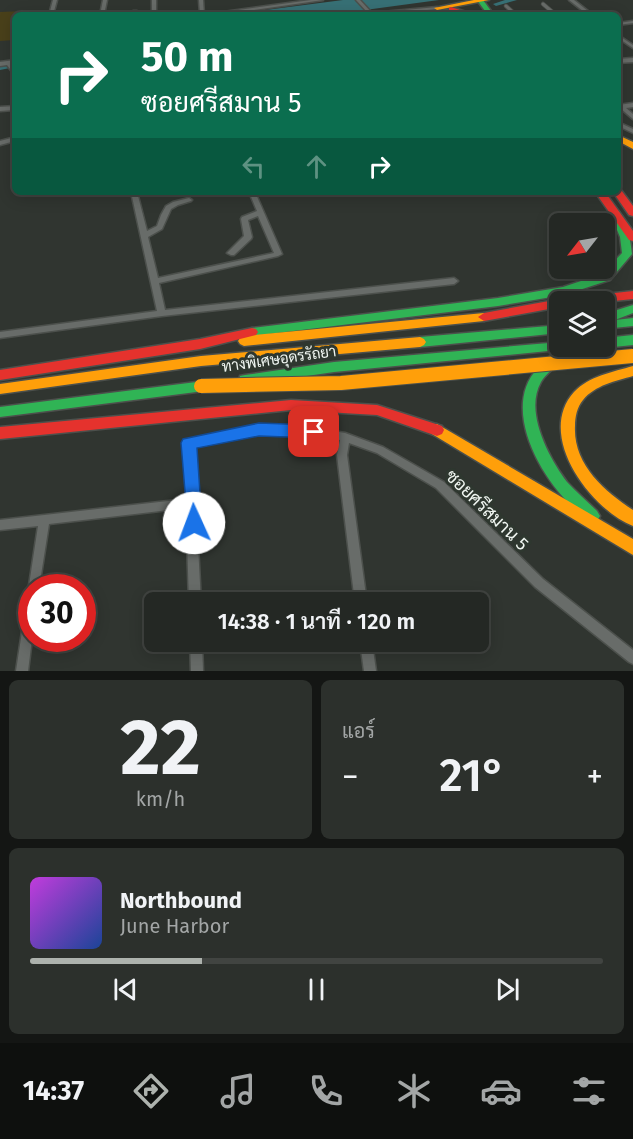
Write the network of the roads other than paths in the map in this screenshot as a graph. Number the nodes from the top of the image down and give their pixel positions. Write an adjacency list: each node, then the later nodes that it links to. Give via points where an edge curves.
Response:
1 (249, 0): 10 (street)
2 (321, 0): 10 (street)
3 (358, 0): 12 (street)
4 (571, 0): 15 (street)
5 (502, 3): 7 (main road)
6 (543, 4): 14 (lane)
7 (485, 5): 8 (main road)
8 (465, 7): 9 (main road)
9 (437, 8): 13 (street)
10 (251, 10): 11 (street)
11 (234, 12)
12 (367, 12)
13 (382, 12)
14 (552, 12)
15 (587, 12)
16 (0, 64): 17 (street)
17 (12, 66)
18 (621, 108): 19 (street)
19 (633, 117)
20 (135, 195): 28 (street)
21 (253, 195): 26 (street)
22 (602, 195): 25 (main road)
23 (620, 195): 27 (main road)
24 (189, 200): 28 (street, via 169,205 160,227)
25 (614, 211): 29 (main road); 45 (main road, via 625,237 627,254 606,277 564,291 268,328)
26 (261, 212): 30 (street, via 244,219 248,237); 31 (street, via 278,252 275,256)
27 (633, 213)
28 (144, 236): 31 (street)
29 (633, 238)
30 (231, 253)
31 (155, 281): 37 (street)
32 (454, 281): 37 (street)
33 (633, 295): 34 (main road)
34 (615, 297)
35 (549, 305): 45 (main road, via 480,318)
36 (633, 309): 38 (main road)
37 (162, 313): 42 (street)
38 (615, 314)
39 (633, 322): 40 (main road)
40 (615, 324)
41 (549, 330): 52 (main road, ทางพิเศษอุดรรัถยา, via 201,361)
42 (0, 335)
43 (633, 340): 44 (main road)
44 (615, 342)
45 (200, 344): 50 (main road)
46 (549, 347): 51 (main road, ทางพิเศษอุดรรัถยา, bridge, via 334,367)
47 (633, 356): 51 (main road, bridge, via 341,383)
48 (556, 357): 60 (main road, via 534,383 532,424 560,484)
49 (633, 371): 57 (main road, via 598,379 580,394 565,418 571,456 601,498)
50 (0, 375)
51 (201, 386): 53 (main road, ทางพิเศษอุดรรัถยา)
52 (0, 389)
53 (0, 412)
54 (0, 433): 60 (main road, via 291,405 377,410 439,431)
55 (345, 437): 56 (street, ซอยศรีสมาน 5, via 296,429 259,430 189,443); 64 (street, via 342,455); 68 (street, ซอยศรีสมาน 5, via 380,450 440,485 539,584)
56 (193, 503): 58 (street); 63 (street)
57 (630, 518)
58 (44, 520): 59 (street); 62 (street)
59 (0, 525)
60 (607, 531): 61 (main road)
61 (633, 548)
62 (35, 574)
63 (195, 592)
64 (360, 592)
65 (24, 652): 69 (street)
66 (196, 652): 70 (street)
67 (367, 652): 71 (street)
68 (633, 658)
69 (21, 671)
70 (197, 671)
71 (370, 671)

